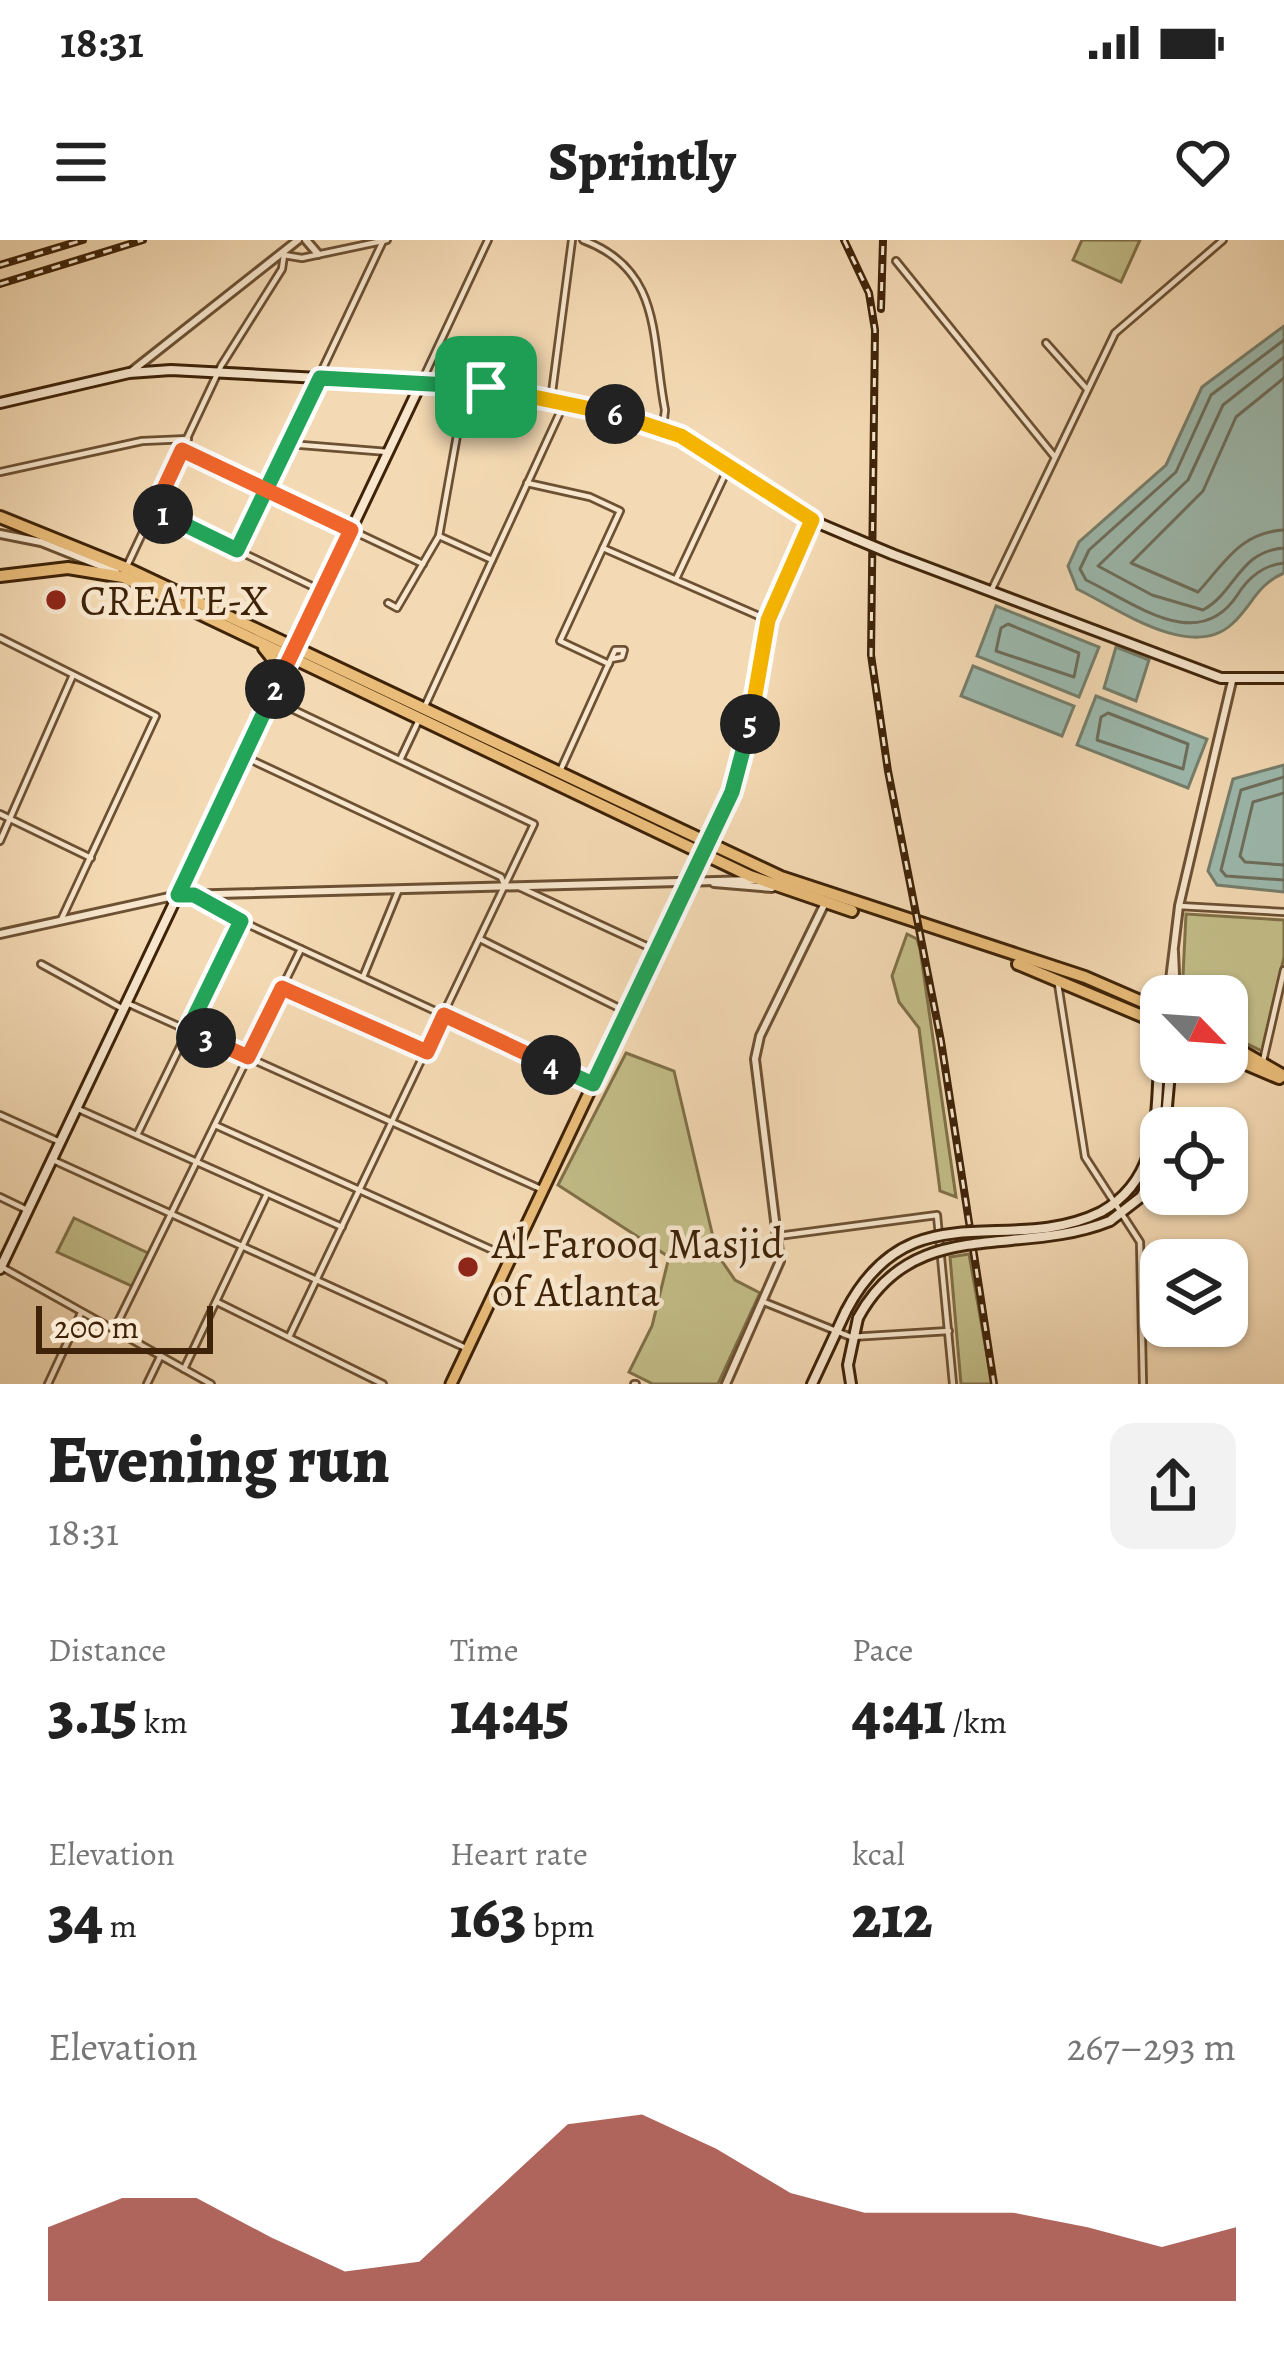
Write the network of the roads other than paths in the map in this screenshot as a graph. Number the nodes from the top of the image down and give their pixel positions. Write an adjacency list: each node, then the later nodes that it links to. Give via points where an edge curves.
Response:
1 (302, 240): 7 (street); 8 (street)
2 (385, 240): 7 (street); 13 (street)
3 (488, 240): 14 (street)
4 (572, 240): 17 (street)
5 (583, 240): 20 (street, via 622,260 644,292)
6 (1223, 240): 16 (street, via 1124,323)
7 (318, 254): 8 (street)
8 (284, 255): 11 (street); 12 (street)
9 (896, 261): 25 (street)
10 (1046, 343): 16 (street)
11 (219, 371): 12 (main road); 13 (main road); 21 (street)
12 (129, 373): 18 (main road)
13 (320, 378): 14 (main road); 22 (street)
14 (421, 383): 15 (main road); 24 (main road)
15 (466, 385): 17 (main road); 35 (street)
16 (1086, 388): 25 (street)
17 (551, 400): 19 (main road)
18 (0, 403)
19 (565, 403): 20 (main road); 28 (street)
20 (663, 428): 26 (main road)
21 (188, 439): 23 (street); 27 (street)
22 (289, 444): 24 (street); 29 (street)
23 (182, 450): 29 (street); 30 (street)
24 (388, 452): 33 (main road)
25 (1054, 456): 43 (street)
26 (729, 466): 32 (main road); 42 (street)
27 (0, 472)
28 (527, 483): 36 (street, via 620,511); 38 (street)
29 (266, 490): 33 (street); 37 (street)
30 (154, 510): 37 (street); 40 (street)
31 (0, 517): 40 (highway)
32 (812, 520): 43 (main road, bridge); 46 (street)
33 (351, 530): 39 (street); 44 (main road)
34 (0, 534): 40 (street)
35 (439, 536): 38 (street); 39 (street)
36 (603, 548): 42 (street); 59 (street, via 560,641 610,662)
37 (237, 550): 44 (street)
38 (492, 560): 55 (street)
39 (423, 564): 45 (street, via 397,608)
40 (123, 570): 41 (highway); 48 (highway); 49 (highway)
41 (0, 576)
42 (676, 579): 46 (street)
43 (992, 589): 53 (main road)
44 (322, 591): 49 (main road)
45 (388, 603)
46 (768, 620): 63 (street, via 743,757)
47 (0, 638): 50 (street)
48 (262, 645): 49 (highway); 52 (highway)
49 (292, 653): 52 (main road); 55 (highway)
50 (73, 675): 61 (street); 64 (street, via 156,716)
51 (1284, 678): 53 (main road)
52 (280, 680): 54 (main road)
53 (1232, 681): 75 (street)
54 (270, 699): 56 (main road); 58 (street)
55 (422, 714): 57 (highway); 58 (street); 59 (highway)
56 (244, 756): 69 (street); 72 (main road)
57 (503, 758): 59 (highway); 63 (highway)
58 (400, 760): 69 (street, via 534,824)
59 (559, 774): 63 (highway)
60 (0, 814): 61 (street)
61 (10, 819): 62 (street); 64 (street)
62 (0, 841)
63 (705, 849): 65 (highway); 67 (highway); 68 (main road)
64 (91, 858): 77 (street)
65 (760, 880): 66 (street); 67 (highway)
66 (710, 882): 67 (street); 68 (street)
67 (783, 883): 74 (highway); 92 (highway)
68 (688, 884): 70 (street); 83 (main road)
69 (505, 886): 70 (street); 71 (street); 80 (street)
70 (519, 887): 83 (street)
71 (399, 890): 73 (street); 89 (street)
72 (178, 895): 73 (street); 77 (street); 94 (main road)
73 (194, 895): 78 (street)
74 (825, 903): 86 (highway); 125 (street, via 755,1059)
75 (1179, 906): 76 (street); 81 (street)
76 (1284, 912)
77 (61, 920): 79 (street)
78 (241, 921): 82 (street); 98 (street)
79 (0, 934)
80 (480, 939): 95 (street); 96 (street)
81 (1173, 948): 87 (street); 88 (street)
82 (301, 949): 89 (street); 91 (street)
83 (656, 951): 95 (main road)
84 (40, 964): 94 (street)
85 (1284, 970): 102 (street)
86 (1046, 974): 90 (highway); 93 (street, via 1061,989)
87 (1168, 975)
88 (1170, 975)
89 (363, 977): 96 (street)
90 (1075, 986): 93 (street); 97 (highway)
91 (282, 988): 99 (street); 101 (street)
92 (1140, 993)
93 (1060, 1005): 120 (street, via 1085,1157)
94 (125, 1006): 98 (street); 107 (main road)
95 (627, 1012): 106 (main road)
96 (444, 1015): 99 (street); 106 (street)
97 (1140, 1015)
98 (188, 1030): 101 (street); 111 (street)
99 (427, 1052): 109 (street)
100 (1248, 1054): 102 (highway)
101 (248, 1057): 109 (street); 110 (street)
102 (1263, 1061): 104 (highway)
103 (1248, 1064): 104 (highway)
104 (1284, 1078)
105 (1157, 1083): 120 (main road, via 1150,1156)
106 (593, 1084): 116 (main road)
107 (76, 1108): 111 (street); 112 (main road)
108 (0, 1115): 112 (street)
109 (394, 1120): 115 (street); 116 (street)
110 (215, 1125): 114 (street); 115 (street)
111 (137, 1135): 114 (street)
112 (60, 1142): 113 (main road)
113 (52, 1159): 121 (main road); 123 (street)
114 (196, 1162): 117 (street); 123 (street)
115 (361, 1189): 124 (street); 127 (street)
116 (543, 1190): 127 (main road)
117 (265, 1193): 124 (street); 126 (street)
118 (1140, 1195): 122 (main road)
119 (0, 1197): 121 (street)
120 (1116, 1203): 122 (street); 135 (main road, bridge, via 1052,1225 923,1238 878,1267)
121 (28, 1210): 128 (main road)
122 (1124, 1213): 137 (main road, bridge, via 1048,1238 927,1251 881,1282); 150 (street, via 1142,1256)
123 (169, 1216): 126 (street); 133 (street)
124 (342, 1227): 129 (street)
125 (778, 1236): 130 (street, via 780,1261); 134 (street, via 938,1215)
126 (242, 1250): 129 (street); 131 (street)
127 (511, 1258): 138 (main road)
128 (0, 1268): 132 (street)
129 (316, 1282): 136 (street); 138 (street)
130 (764, 1301): 135 (street); 146 (street)
131 (217, 1302): 136 (street); 140 (street)
132 (82, 1312): 133 (street); 141 (street)
133 (114, 1330): 139 (street)
134 (949, 1331): 137 (street); 149 (street)
135 (834, 1333): 137 (street); 147 (main road)
136 (289, 1337): 144 (street)
137 (851, 1337): 148 (main road)
138 (468, 1349): 145 (main road)
139 (160, 1356): 140 (street); 142 (street)
140 (184, 1369): 143 (street)
141 (48, 1384)
142 (147, 1384)
143 (211, 1384)
144 (383, 1384)
145 (452, 1384)
146 (726, 1384)
147 (812, 1384)
148 (850, 1384)
149 (953, 1384)
150 (1143, 1384)

